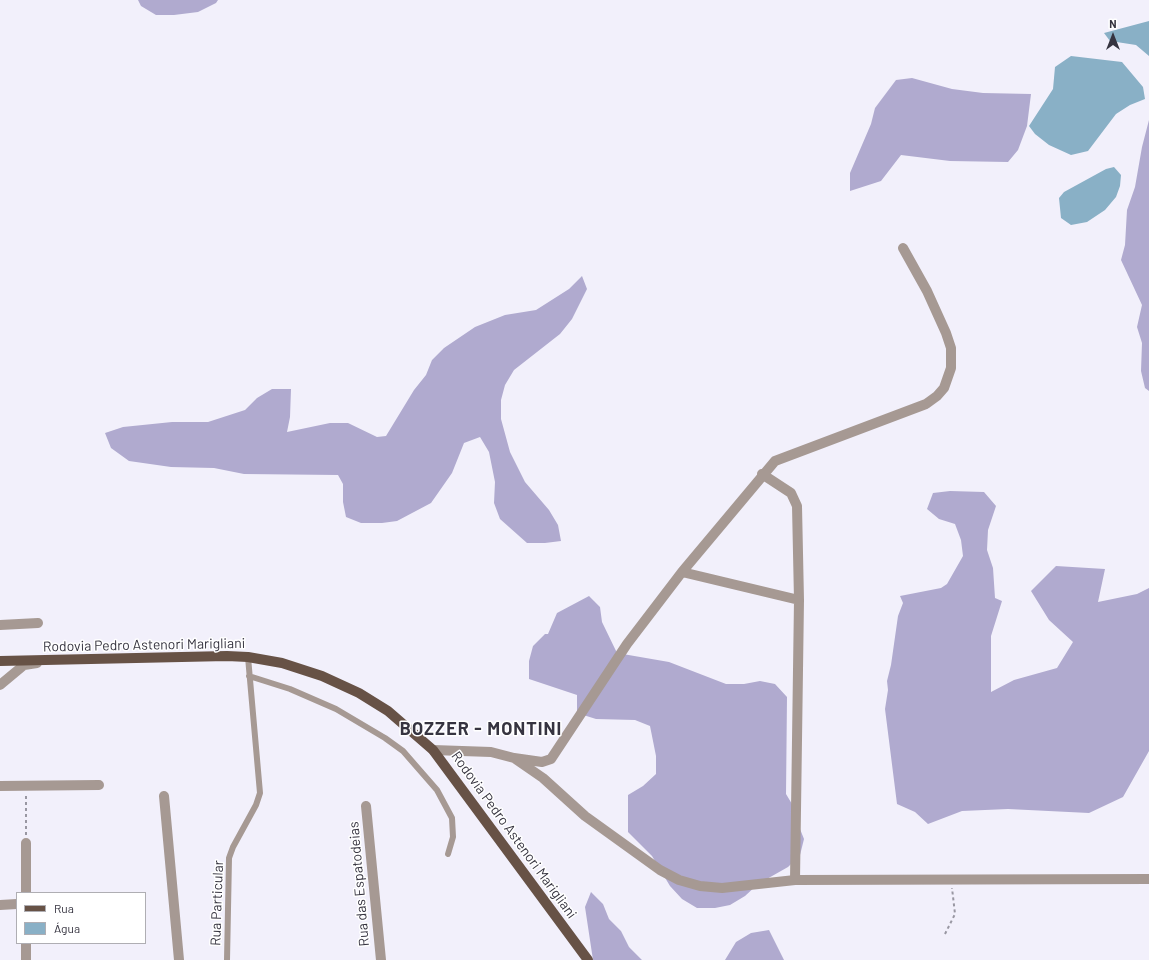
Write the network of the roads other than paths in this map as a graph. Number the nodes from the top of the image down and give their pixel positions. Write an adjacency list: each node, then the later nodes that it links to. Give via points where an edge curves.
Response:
1 (903, 248): 2 (street, via 927,291 948,338 952,363 944,388 926,404 784,456)
2 (762, 474): 3 (street); 4 (street, via 791,493 795,499)
3 (682, 572): 4 (street); 13 (street, via 627,644 551,759 542,762)
4 (800, 600): 21 (street)
5 (38, 623): 6 (street)
6 (0, 625)
7 (248, 657): 8 (main road, Rodovia Pedro Astenori Marigliani); 10 (lane, Rua Particular); 12 (main road, Rodovia Pedro Astenori Marigliani, via 289,665 322,676 359,693 388,711)
8 (47, 660): 9 (main road, Rodovia Pedro Astenori Marigliani); 11 (street, via 24,665)
9 (0, 661)
10 (249, 676): 19 (lane, via 290,689 336,709 403,751 436,790 452,818 453,837); 28 (lane, Rua Particular, via 260,793 229,858)
11 (0, 685)
12 (433, 750): 13 (street, via 491,752); 30 (main road, Rodovia Pedro Astenori Marigliani)
13 (514, 758): 21 (street, via 543,778 585,816 660,870 679,880 700,886 722,888)
14 (99, 785): 15 (street)
15 (0, 786)
16 (164, 796): 27 (street)
17 (366, 806): 29 (street, Rua das Espatodeias)
18 (26, 843): 22 (street)
19 (448, 854)
20 (1149, 879): 21 (street)
21 (795, 880)
22 (26, 892)
23 (16, 904): 24 (street)
24 (0, 905)
25 (26, 944): 26 (street)
26 (26, 960)
27 (178, 960)
28 (227, 960)
29 (381, 960)
30 (588, 960)

